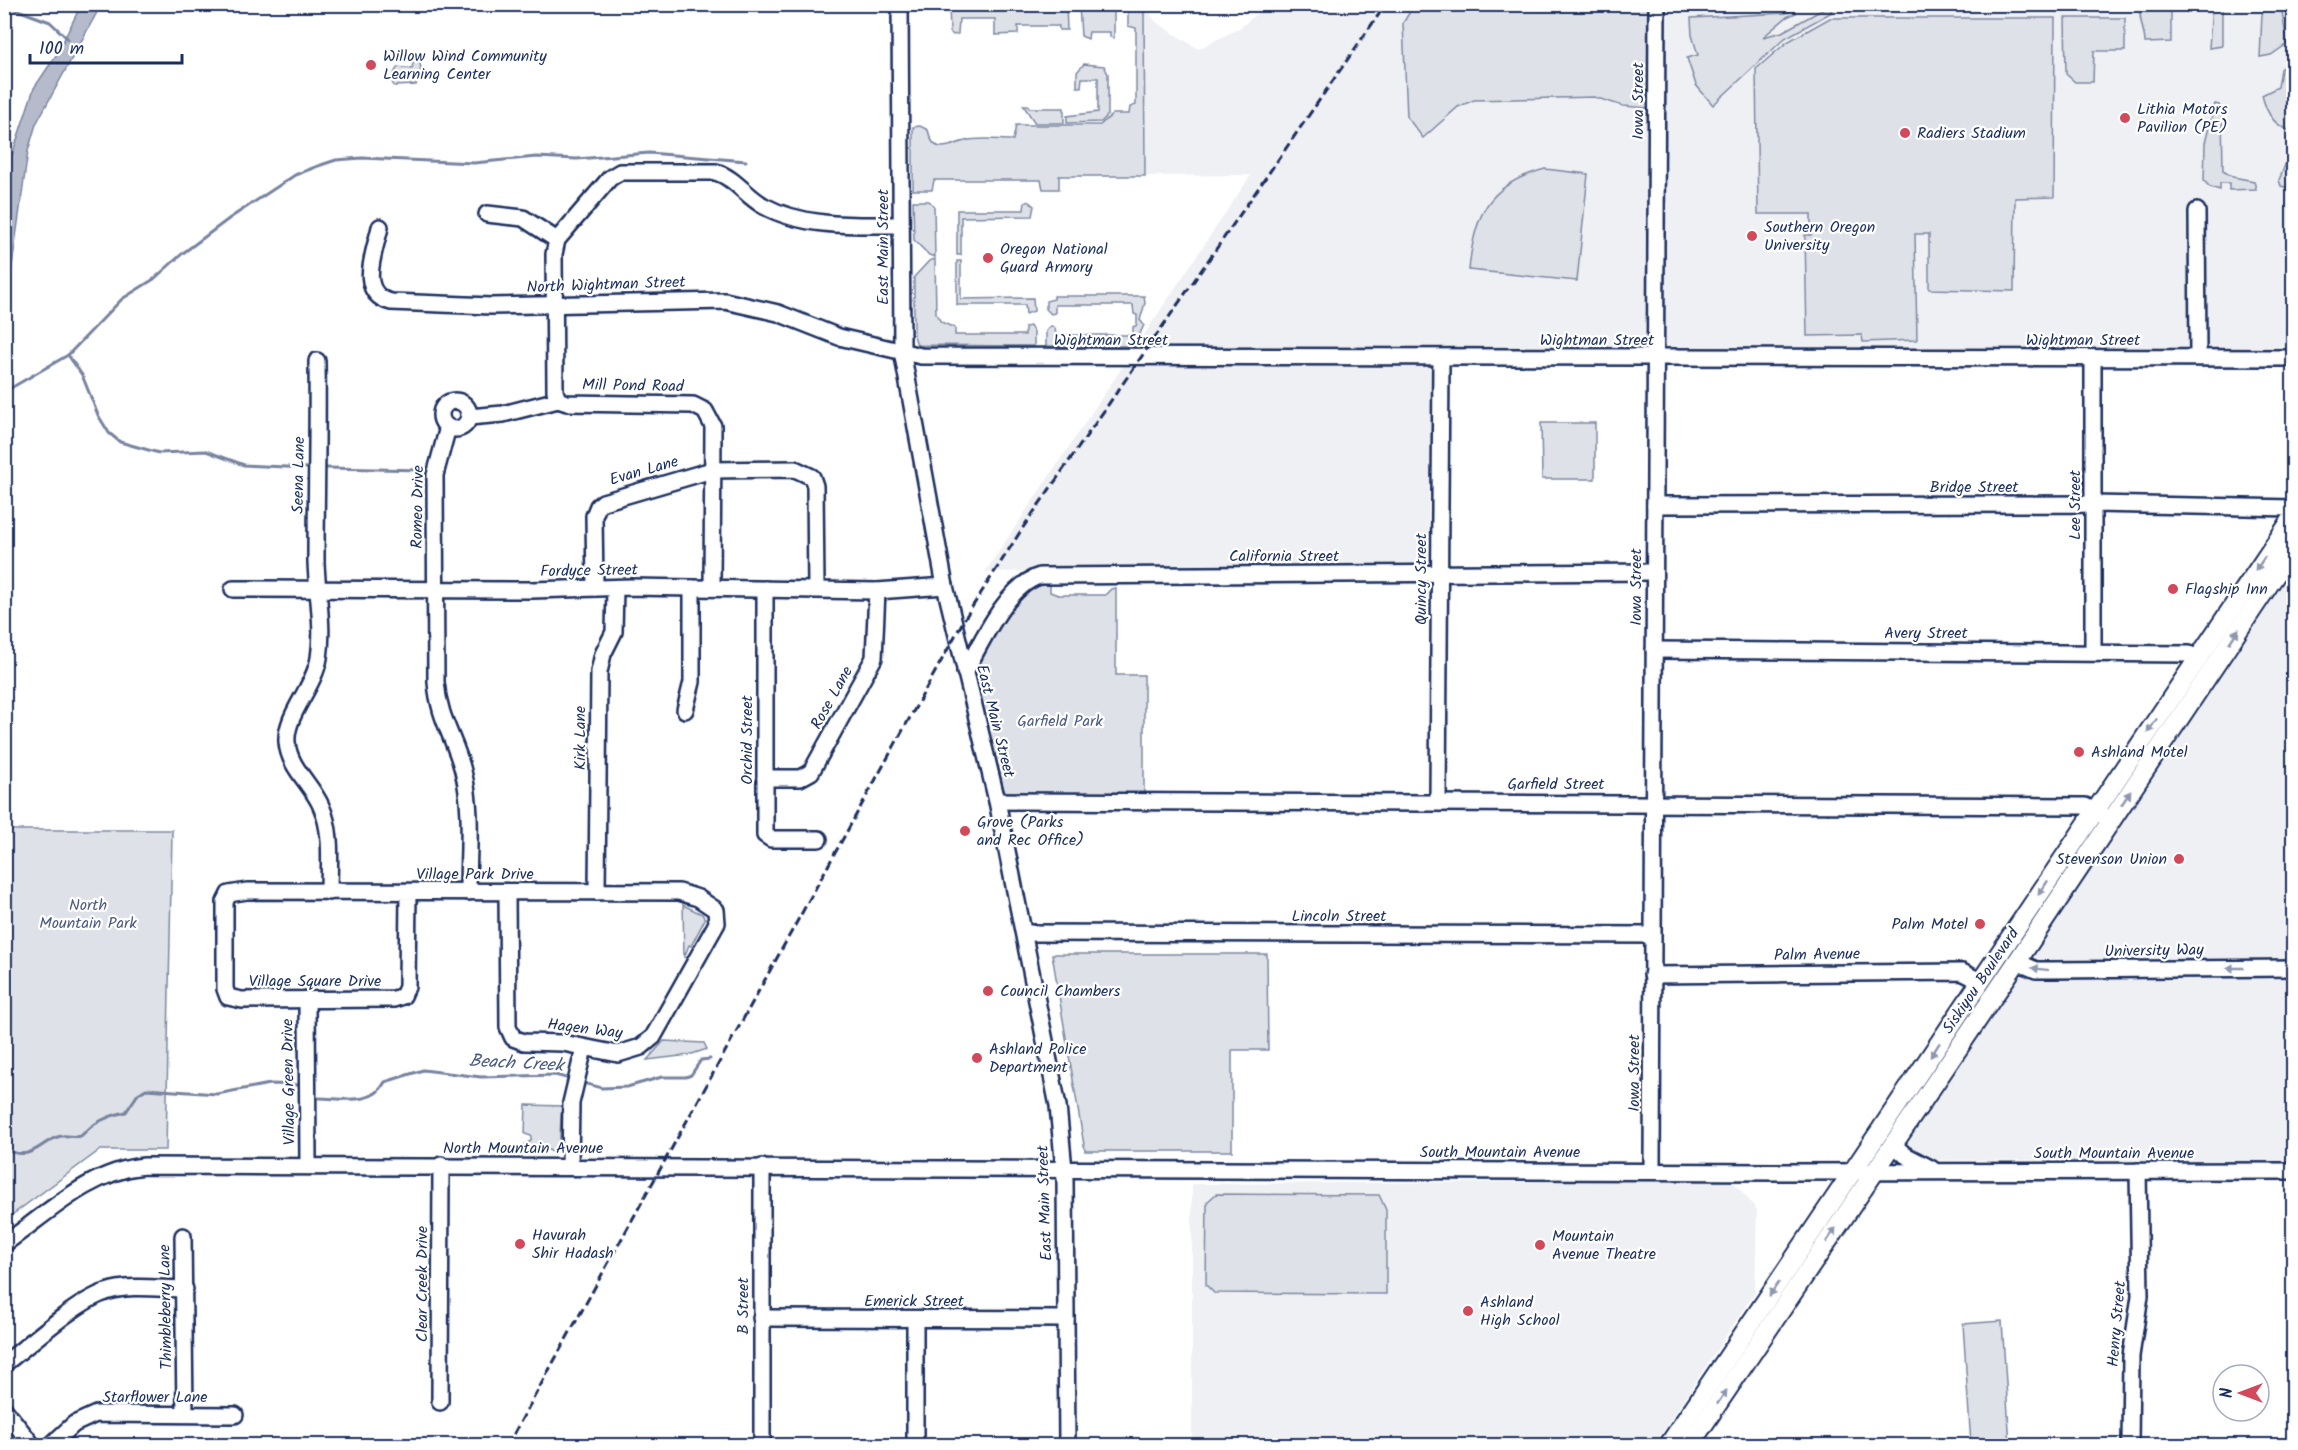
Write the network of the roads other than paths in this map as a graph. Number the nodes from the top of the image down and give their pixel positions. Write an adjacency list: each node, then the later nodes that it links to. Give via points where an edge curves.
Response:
1 (900, 4): 5 (street, East Main Street)
2 (1657, 4): 12 (street, Iowa Street)
3 (2197, 211): 10 (street)
4 (487, 214): 7 (street, via 523,218)
5 (900, 225): 7 (street, via 829,224 780,213 716,172 614,173); 9 (street, East Main Street)
6 (380, 228): 8 (street, North Wightman Street, via 370,286 383,300 404,304)
7 (557, 240): 8 (street, Mill Pond Road)
8 (555, 304): 9 (street, North Wightman Street, via 724,301 777,313 838,337); 16 (street, Mill Pond Road)
9 (902, 351): 11 (street, Wightman Street, via 921,356); 27 (street, East Main Street)
10 (2198, 357): 13 (street, Wightman Street); 14 (street, Wightman Street)
11 (1441, 358): 12 (street, Wightman Street); 26 (street, Quincy Street)
12 (1655, 358): 13 (street, Wightman Street); 21 (street, Iowa Street)
13 (2094, 358): 20 (street, Lee Street)
14 (2294, 358)
15 (317, 361): 34 (street, Seena Lane, via 316,575)
16 (558, 400): 17 (street, via 503,414); 19 (street, Mill Pond Road, via 698,406 713,426)
17 (469, 417): 18 (street, via 461,428); 18 (street, Romeo Drive, via 463,404 449,403 441,415)
18 (448, 427): 36 (street, Romeo Drive, via 435,475)
19 (712, 470): 28 (street, Evan Lane, via 598,506 594,516); 31 (street, Mill Pond Road); 32 (street, via 795,469 812,477)
20 (2093, 504): 21 (street, Bridge Street); 22 (street, Bridge Street); 39 (street, Lee Street)
21 (1655, 505): 25 (street, Iowa Street)
22 (2294, 508)
23 (2294, 516): 40 (main road, Siskiyou Boulevard, one-way to 40)
24 (2294, 547): 48 (main road, Siskiyou Boulevard, one-way to 24)
25 (1654, 572): 26 (street, California Street); 38 (street, Iowa Street)
26 (1439, 573): 41 (street, California Street, via 1040,576 1025,581 1013,593); 45 (street, Quincy Street)
27 (945, 586): 37 (street, Fordyce Street); 41 (street, East Main Street)
28 (596, 588): 29 (street, Fordyce Street); 36 (street, Fordyce Street)
29 (615, 588): 30 (street, Fordyce Street); 54 (street, Kirk Lane, via 614,632 599,672)
30 (692, 588): 31 (street, Fordyce Street); 42 (street, via 692,682)
31 (712, 588): 35 (street, Fordyce Street)
32 (816, 588): 35 (street, Fordyce Street); 37 (street, Fordyce Street)
33 (233, 589): 34 (street, Fordyce Street)
34 (320, 589): 36 (street, Fordyce Street); 50 (street, Seena Lane, via 319,658 310,689 289,727 287,741 293,764 314,791 326,820)
35 (765, 589): 43 (street, Orchid Street)
36 (436, 590): 52 (street, Romeo Drive, via 437,697 467,786)
37 (877, 591): 43 (street, Rose Lane, via 874,658 811,772 800,778)
38 (1654, 650): 39 (street, Avery Street); 46 (street, Iowa Street)
39 (2093, 652): 40 (street, Avery Street, via 2188,654)
40 (2197, 658): 47 (main road, Siskiyou Boulevard, one-way to 47)
41 (965, 672): 44 (street, East Main Street)
42 (685, 710)
43 (765, 778): 49 (street, Orchid Street, via 766,837)
44 (997, 801): 45 (street, Garfield Street); 57 (street, East Main Street)
45 (1438, 801): 46 (street, Garfield Street)
46 (1653, 803): 47 (street, Garfield Street, via 2085,806); 58 (street, Iowa Street)
47 (2096, 810): 48 (street, Garfield Street); 62 (main road, Siskiyou Boulevard, one-way to 62)
48 (2112, 820): 59 (main road, Siskiyou Boulevard)
49 (819, 839)
50 (329, 892): 51 (street, Village Park Drive); 55 (street, Village Park Drive)
51 (408, 892): 52 (street, Village Park Drive); 63 (street, Village Square Drive, via 407,987 403,996)
52 (468, 892): 53 (street, Village Park Drive)
53 (507, 892): 54 (street, Village Park Drive); 64 (street, Hagen Way, via 510,1033 524,1042 557,1042)
54 (597, 892): 56 (street, Village Park Drive, via 685,893)
55 (229, 894): 63 (street, Village Square Drive, via 225,902 228,997)
56 (716, 910): 64 (street, Hagen Way, via 717,923 654,1037 626,1053)
57 (1025, 933): 58 (street, Lincoln Street); 70 (street, East Main Street, via 1054,1083)
58 (1652, 935): 61 (street, Iowa Street)
59 (2017, 962): 60 (street, University Way, one-way to 59, via 2036,970); 65 (main road, Siskiyou Boulevard)
60 (2294, 969)
61 (1652, 975): 62 (street, Palm Avenue, via 1962,972); 71 (street, Iowa Street)
62 (1980, 981): 74 (main road, Siskiyou Boulevard, one-way to 74)
63 (307, 999): 66 (street, Village Green Drive)
64 (582, 1055): 68 (street, via 572,1096)
65 (1893, 1144): 72 (main road, Siskiyou Boulevard); 73 (street, South Mountain Avenue, via 1905,1155)
66 (308, 1165): 67 (street, North Mountain Avenue); 78 (street, North Mountain Avenue, via 127,1168 90,1182)
67 (441, 1165): 68 (street, North Mountain Avenue); 84 (street, Clear Creek Drive)
68 (570, 1166): 69 (street, North Mountain Avenue)
69 (762, 1167): 70 (street, North Mountain Avenue); 80 (street, B Street)
70 (1064, 1169): 71 (street, South Mountain Avenue); 82 (street, East Main Street)
71 (1652, 1170): 74 (street, South Mountain Avenue)
72 (1875, 1170): 73 (street, South Mountain Avenue); 74 (street, South Mountain Avenue); 94 (main road, Siskiyou Boulevard, one-way to 72)
73 (1935, 1170): 75 (street, South Mountain Avenue)
74 (1853, 1171): 93 (main road, Siskiyou Boulevard, one-way to 93)
75 (2138, 1171): 76 (street, South Mountain Avenue); 95 (street, Henry Street, via 2140,1296 2130,1356)
76 (2294, 1171)
77 (183, 1236): 79 (street, Thimbleberry Lane)
78 (4, 1244)
79 (185, 1289): 83 (street, via 122,1289 102,1293); 86 (street, Thimbleberry Lane)
80 (761, 1318): 81 (street, Emerick Street); 90 (street, B Street)
81 (915, 1319): 82 (street, Emerick Street); 91 (street)
82 (1066, 1320): 92 (street, East Main Street)
83 (4, 1364)
84 (440, 1402)
85 (4, 1409): 88 (street)
86 (185, 1414): 87 (street, Starflower Lane); 89 (street, Starflower Lane, via 96,1414 74,1424)
87 (235, 1415)
88 (33, 1446)
89 (50, 1446)
90 (762, 1446)
91 (915, 1446)
92 (1067, 1446)
93 (1668, 1446)
94 (1689, 1446)
95 (2130, 1446)

